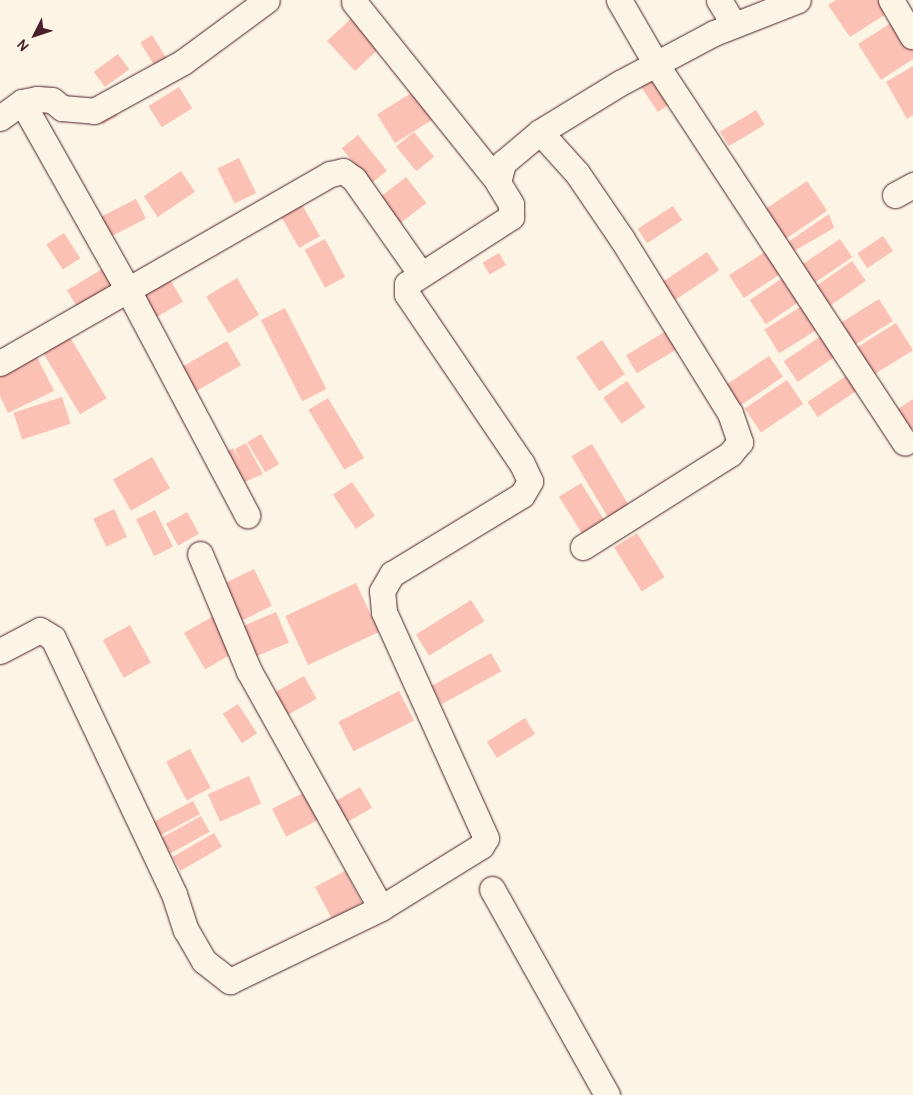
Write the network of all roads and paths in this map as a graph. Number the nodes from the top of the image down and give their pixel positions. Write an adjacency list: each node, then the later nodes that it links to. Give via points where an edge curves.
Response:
1 (267, 0): 10 (street, via 183,62 94,111 62,108 52,100)
2 (618, 0): 9 (street)
3 (719, 0): 7 (street)
4 (798, 0): 7 (street)
5 (891, 0): 8 (street)
6 (354, 2): 13 (street)
7 (734, 25): 9 (street)
8 (912, 36)
9 (656, 64): 12 (street); 17 (street)
10 (22, 102): 11 (street); 15 (street)
11 (0, 118)
12 (540, 132): 13 (street, via 503,163); 19 (street, via 577,172 622,239 730,412 740,442 730,454)
13 (498, 182): 14 (street, via 511,204 511,217)
14 (420, 274): 15 (street, via 354,179 343,171 330,174); 22 (street, via 407,284 407,294 522,464 530,481 522,495 392,574 382,591 384,612 486,838 481,846)
15 (128, 290): 16 (street); 18 (street)
16 (0, 363)
17 (905, 443)
18 (247, 515)
19 (583, 547)
20 (200, 554): 22 (street, via 249,672)
21 (0, 651): 22 (street, via 40,630 48,631 53,638 174,894 186,930 204,961 217,975 230,981 242,978)
22 (381, 908)
23 (594, 1095): 24 (street, via 485,893)
24 (606, 1095)

